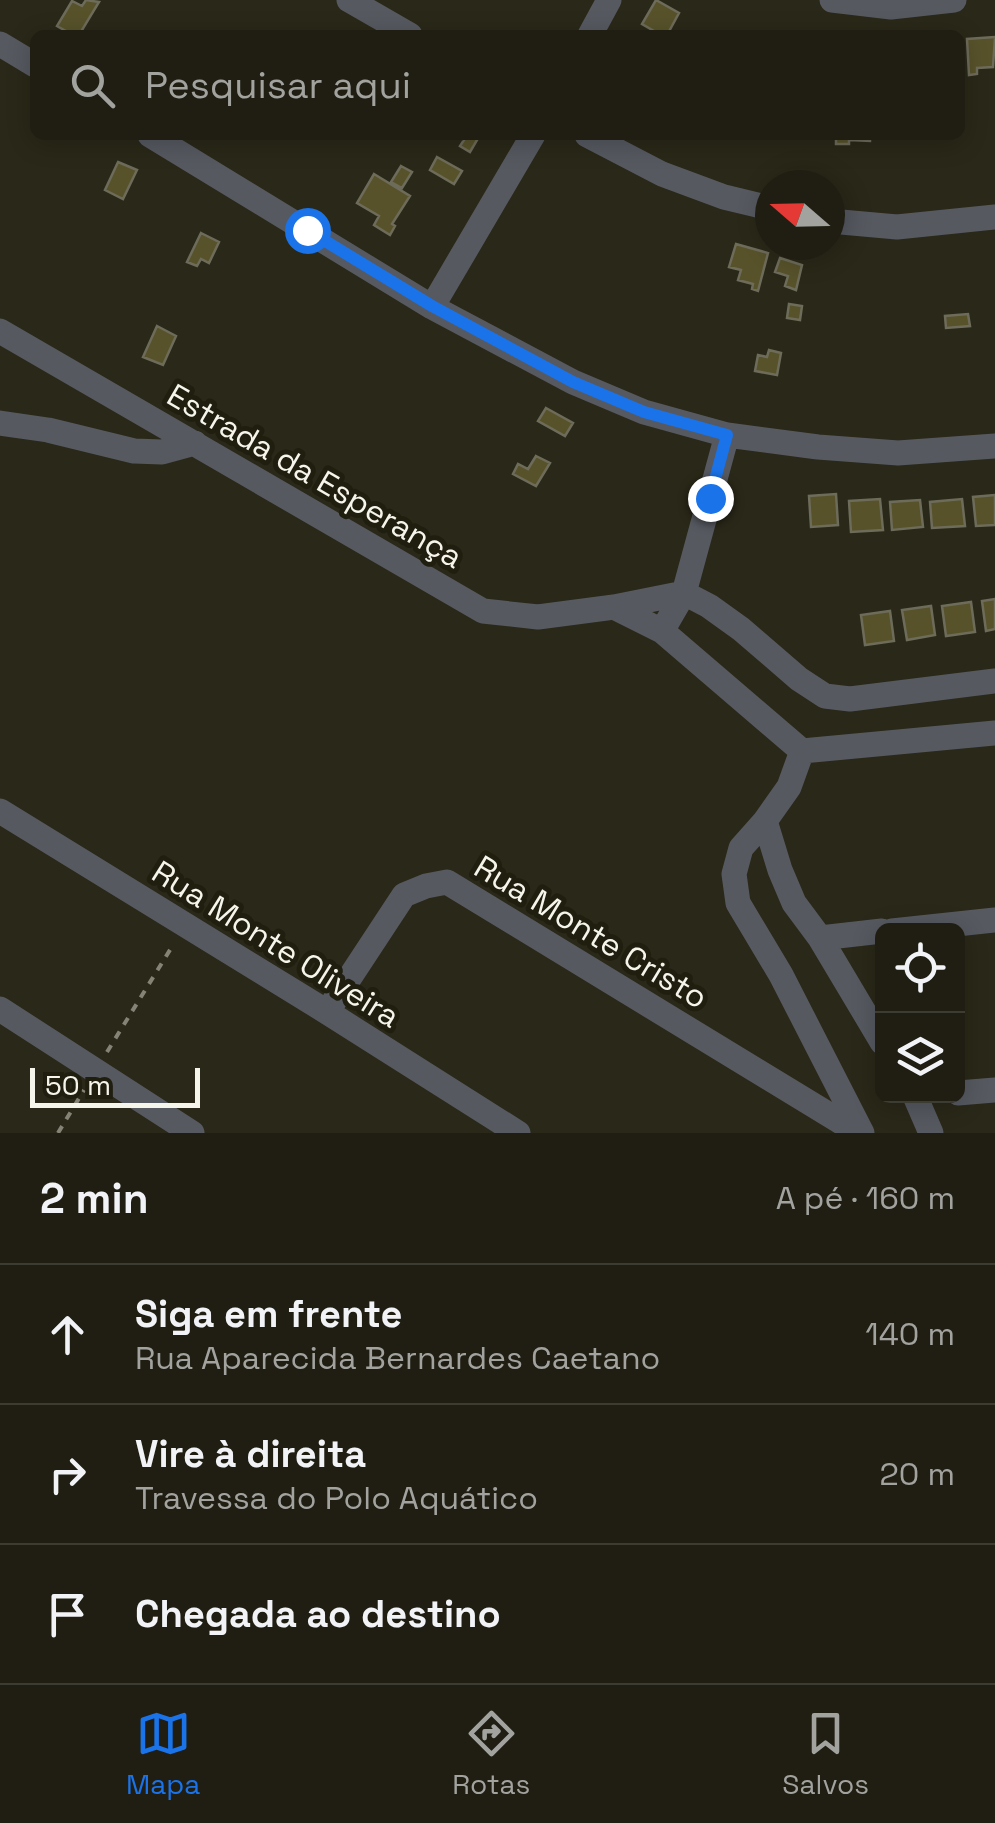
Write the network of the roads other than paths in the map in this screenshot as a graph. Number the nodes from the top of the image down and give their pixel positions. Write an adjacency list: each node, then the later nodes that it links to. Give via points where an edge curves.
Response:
1 (349, 0): 5 (street)
2 (609, 0): 6 (street)
3 (832, 0): 4 (street, via 892,7)
4 (954, 0)
5 (401, 30)
6 (593, 30)
7 (0, 44): 8 (street)
8 (30, 62)
9 (158, 140): 15 (street)
10 (530, 140): 15 (street)
11 (597, 140): 12 (street, via 662,174)
12 (755, 204)
13 (995, 217): 14 (street, via 898,227)
14 (845, 222)
15 (432, 306): 18 (street, via 573,382 644,412)
16 (0, 331): 19 (street, Estrada da Esperança)
17 (0, 423): 19 (street, via 134,451 162,452)
18 (727, 435): 20 (street, via 898,453); 21 (street)
19 (195, 442): 22 (street, Estrada da Esperança, via 483,611 538,616)
20 (995, 446)
21 (684, 593): 22 (street, Estrada da Esperança); 23 (street); 24 (street, via 825,696 850,699)
22 (614, 607): 23 (street)
23 (662, 631): 26 (street)
24 (995, 681)
25 (995, 733): 26 (street)
26 (802, 751): 28 (street)
27 (0, 811): 34 (street, Rua Monte Oliveira)
28 (765, 821): 32 (street, via 794,904); 41 (street, via 741,848 734,874 738,904)
29 (995, 920): 30 (street)
30 (964, 923)
31 (875, 933): 32 (street)
32 (820, 938): 35 (street)
33 (0, 1009): 39 (street)
34 (327, 1012): 40 (street, Rua Monte Oliveira); 41 (street, Rua Monte Cristo, via 404,895 447,882)
35 (875, 1030)
36 (995, 1090): 37 (street)
37 (965, 1092)
38 (918, 1103): 42 (street)
39 (192, 1133)
40 (518, 1133)
41 (861, 1133)
42 (931, 1133)

